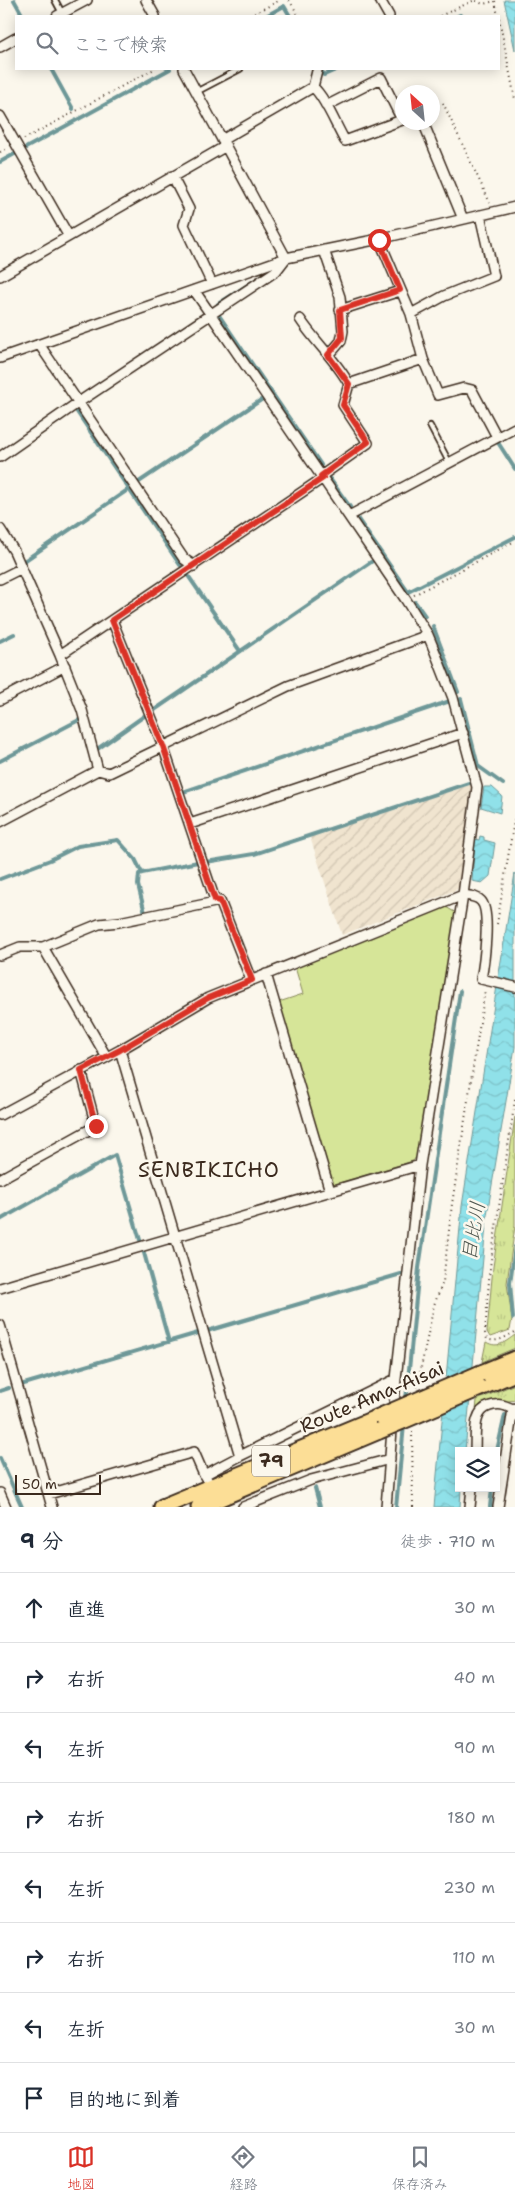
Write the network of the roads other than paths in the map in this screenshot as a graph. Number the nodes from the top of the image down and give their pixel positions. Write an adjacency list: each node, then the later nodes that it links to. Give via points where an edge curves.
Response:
1 (55, 0): 5 (lane)
2 (86, 0): 5 (street)
3 (146, 0): 6 (street)
4 (380, 0): 7 (street)
5 (59, 15)
6 (154, 15)
7 (388, 15)
8 (15, 39): 9 (street)
9 (0, 47)
10 (185, 70): 14 (street)
11 (238, 70): 14 (lane)
12 (318, 71): 13 (street)
13 (313, 87): 15 (street); 20 (street)
14 (196, 92): 20 (street)
15 (326, 106): 16 (street, via 381,78); 18 (street, via 345,141)
16 (395, 106)
17 (0, 116): 25 (street)
18 (395, 123)
19 (426, 130): 24 (street)
20 (224, 143): 21 (street); 28 (street)
21 (172, 176): 25 (street); 30 (street, via 189,209 184,225)
22 (515, 207): 23 (street)
23 (480, 215): 24 (street); 34 (street, via 494,276 444,296)
24 (463, 219): 26 (street)
25 (68, 236): 29 (street)
26 (379, 240): 27 (street); 32 (street)
27 (324, 250): 28 (street); 33 (street, via 340,297)
28 (286, 258): 30 (street); 35 (street, via 276,271)
29 (0, 276)
30 (212, 284): 31 (street)
31 (194, 290): 35 (street); 37 (street)
32 (400, 290): 33 (street); 34 (street)
33 (340, 310): 38 (street, via 342,338)
34 (411, 314): 40 (street)
35 (212, 315): 42 (street); 48 (street)
36 (300, 319): 38 (street)
37 (39, 344): 39 (street); 42 (street)
38 (328, 355): 41 (street)
39 (0, 358)
40 (424, 359): 41 (street); 45 (street, via 438,395 464,388 472,390)
41 (349, 384): 48 (street, via 343,405 368,442)
42 (79, 402): 46 (street); 51 (street, via 184,559)
43 (430, 426): 47 (lane)
44 (515, 428): 45 (street)
45 (497, 438): 47 (street)
46 (0, 458)
47 (449, 462): 49 (street)
48 (322, 477): 49 (street); 51 (street)
49 (348, 516): 55 (street)
50 (0, 529): 52 (street, via 14,551)
51 (194, 566): 54 (street)
52 (20, 569): 53 (street); 56 (street)
53 (0, 579)
54 (112, 620): 56 (street); 60 (street)
55 (428, 635): 59 (street); 60 (street, via 288,686)
56 (60, 655): 57 (street)
57 (65, 666): 58 (street); 61 (street, via 82,710)
58 (0, 700)
59 (463, 733): 63 (street); 64 (street, via 477,787)
60 (163, 746): 61 (street, via 109,773); 63 (street)
61 (98, 770): 62 (street)
62 (0, 822)
63 (190, 824): 65 (street)
64 (463, 894): 68 (street); 70 (street, via 483,902 486,911 486,953 481,979); 75 (street)
65 (215, 900): 66 (street, via 100,924); 69 (street, via 220,901)
66 (43, 947): 67 (street, via 20,947); 72 (street)
67 (0, 955)
68 (266, 974): 69 (street); 77 (street)
69 (252, 980): 71 (street, via 208,998)
70 (515, 987)
71 (120, 1050): 72 (street); 78 (street)
72 (106, 1056): 73 (street)
73 (81, 1070): 74 (street); 76 (street, via 96,1126)
74 (0, 1115)
75 (420, 1165): 77 (street); 83 (street)
76 (0, 1179)
77 (330, 1191): 78 (street)
78 (176, 1237): 79 (street); 87 (street)
79 (0, 1288)
80 (0, 1325): 92 (street)
81 (515, 1359): 84 (main road, Route Ama-Aisai / 79)
82 (515, 1373): 84 (main road, Route Ama-Aisai / 79)
83 (396, 1379): 87 (street); 88 (street)
84 (481, 1380): 89 (main road, Route Ama-Aisai / 79, bridge)
85 (514, 1409): 86 (street, via 498,1404 483,1408 478,1413); 100 (street)
86 (475, 1447)
87 (240, 1456): 89 (street)
88 (390, 1459): 97 (street, via 311,1480); 98 (street)
89 (213, 1492): 92 (street, via 194,1452); 95 (main road, Route Ama-Aisai / 79); 96 (main road, Route Ama-Aisai / 79)
90 (472, 1492): 99 (street)
91 (0, 1493): 93 (street)
92 (49, 1494): 94 (street)
93 (6, 1507)
94 (52, 1507)
95 (162, 1507)
96 (199, 1507)
97 (244, 1507)
98 (386, 1507)
99 (470, 1507)
100 (498, 1507)

